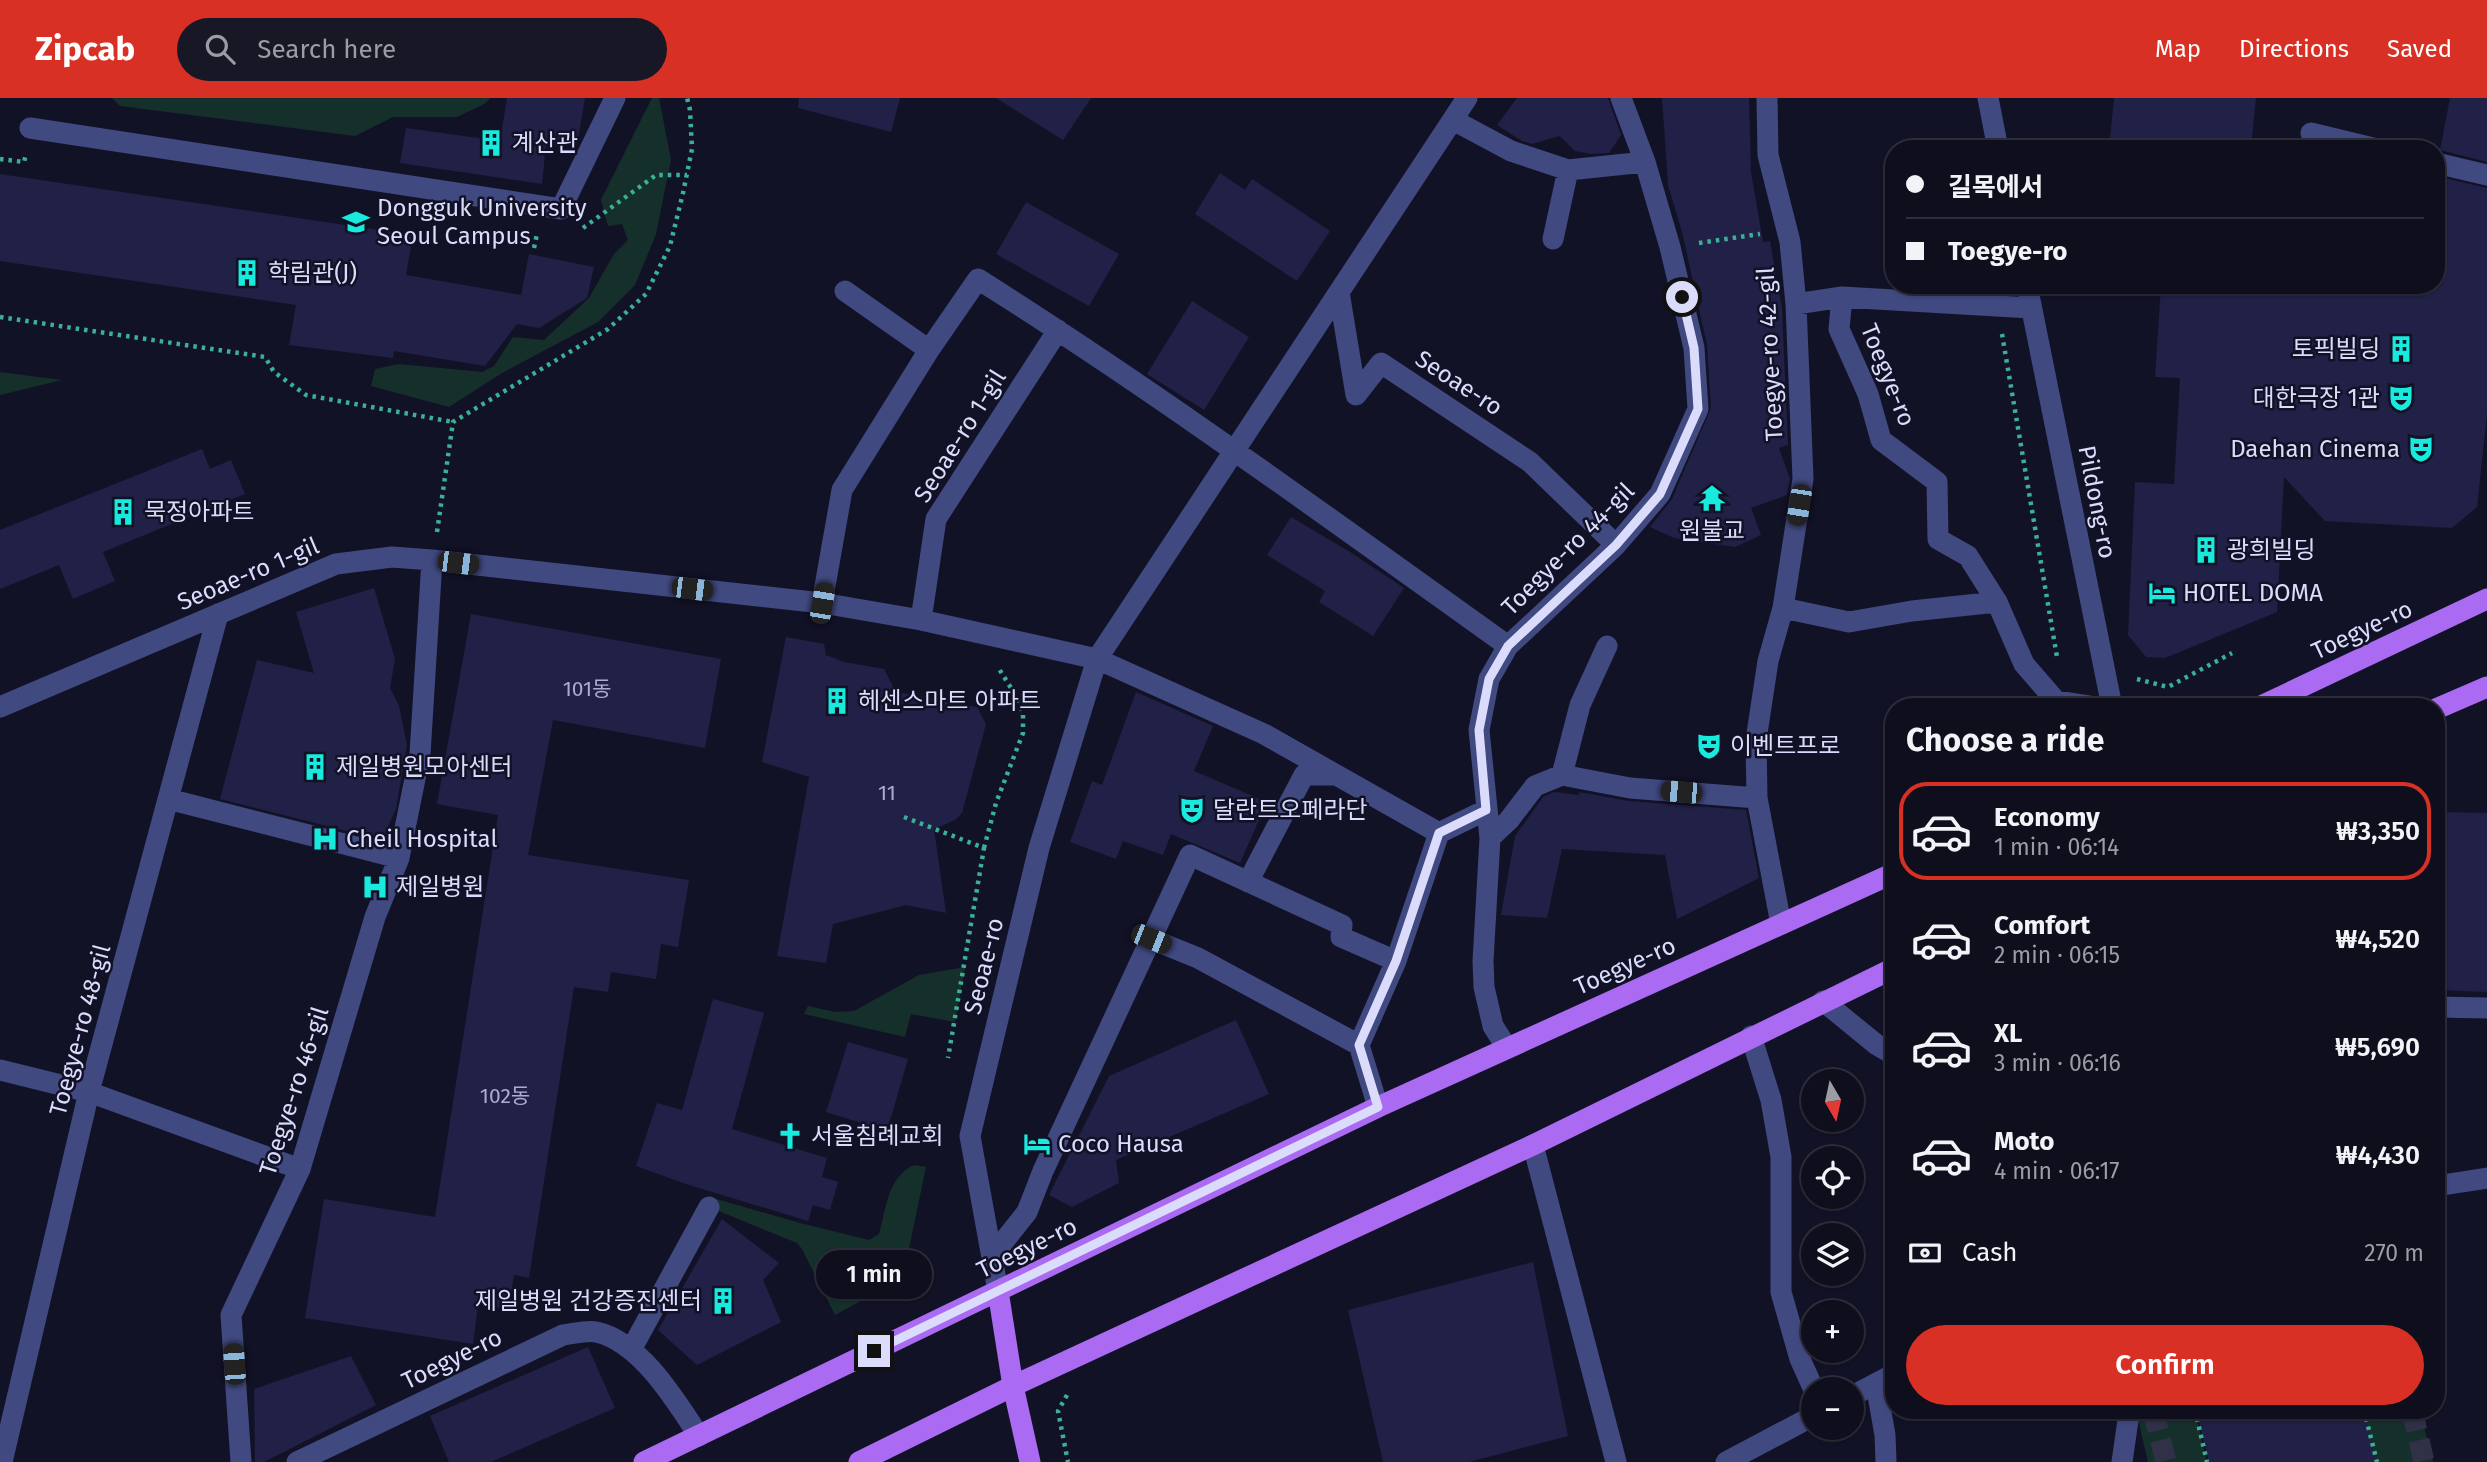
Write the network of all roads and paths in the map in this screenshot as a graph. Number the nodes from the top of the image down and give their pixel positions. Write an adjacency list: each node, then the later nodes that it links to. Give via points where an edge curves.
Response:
1 (615, 98): 8 (street, via 561,209 541,214)
2 (687, 98): 15 (path, via 692,149)
3 (1467, 98): 7 (street, Seoae-ro)
4 (1621, 98): 12 (street, Toegye-ro 44-gil)
5 (1767, 98): 18 (street, Toegye-ro 42-gil, via 1768,155)
6 (1988, 98): 10 (street)
7 (1453, 120): 14 (street, via 1511,151); 22 (street, Seoae-ro)
8 (30, 128)
9 (2311, 133): 11 (street)
10 (1996, 140)
11 (2340, 140)
12 (1645, 162): 14 (street); 20 (street, Toegye-ro 44-gil)
13 (2445, 165): 16 (street)
14 (1568, 170): 19 (street)
15 (687, 174): 17 (path, via 656,175); 31 (path, via 670,246 646,294 608,329)
16 (2487, 175)
17 (587, 227)
18 (1787, 230): 20 (path); 25 (street, Toegye-ro 42-gil)
19 (1553, 239)
20 (1670, 247): 33 (street, Toegye-ro 44-gil, via 1694,348 1698,409 1660,494)
21 (845, 291): 30 (street)
22 (1339, 292): 32 (street, Seoae-ro); 33 (street, Seoae-ro, via 1356,395 1381,363 1530,462)
23 (2028, 294): 27 (street, Pildong-ro)
24 (1842, 297): 25 (street); 26 (street); 36 (street, Toegye-ro, via 1839,329 1868,394 1881,440 1937,482 1938,539 1968,556)
25 (1796, 304): 38 (street, Toegye-ro 42-gil, via 1803,479)
26 (1997, 306): 27 (street); 47 (path)
27 (2031, 308): 48 (street, Pildong-ro)
28 (0, 317): 31 (path, via 265,357 274,372 306,395)
29 (1058, 330): 30 (street, via 978,279); 32 (street); 40 (street, Seoae-ro 1-gil, via 936,519)
30 (929, 350): 37 (street, via 842,490)
31 (453, 422): 34 (path)
32 (1234, 450): 42 (street); 44 (street, Seoae-ro)
33 (1616, 545): 42 (street, Toegye-ro 44-gil)
34 (432, 560): 37 (street, Seoae-ro 1-gil); 39 (street, Seoae-ro 1-gil, via 391,558 336,564); 61 (street, Toegye-ro 46-gil, via 420,754)
35 (2487, 599): 49 (main road, Toegye-ro)
36 (1997, 602): 38 (street, via 1849,622); 46 (street, Toegye-ro, via 2024,664)
37 (822, 603): 40 (street, Seoae-ro 1-gil)
38 (1783, 608): 55 (street, Toegye-ro 42-gil, via 1768,661 1756,740)
39 (218, 614): 51 (street, Seoae-ro 1-gil); 54 (street, Toegye-ro 48-gil)
40 (921, 620): 41 (street, Seoae-ro 1-gil)
41 (1004, 638): 44 (street, Seoae-ro 1-gil); 60 (path, via 997,666 1023,713 1023,733)
42 (1508, 646): 56 (street, Toegye-ro 44-gil, via 1489,679 1479,730)
43 (1607, 646): 53 (street, via 1580,705)
44 (1097, 659): 52 (street, via 1264,734); 84 (street, Seoae-ro, via 1040,848 970,1136)
45 (2487, 687): 50 (main road)
46 (2053, 698)
47 (2064, 698)
48 (2110, 698)
49 (2278, 698)
50 (2445, 705)
51 (0, 707)
52 (1338, 775): 58 (street); 63 (street, via 1304,775)
53 (1562, 775): 55 (street, via 1630,788); 59 (street, via 1535,786)
54 (168, 799): 61 (street); 77 (street, Toegye-ro 48-gil)
55 (1757, 799): 64 (street, Toegye-ro 42-gil)
56 (1486, 810): 58 (street); 59 (street, Toegye-ro 44-gil)
57 (904, 817): 60 (path)
58 (1439, 833): 66 (street)
59 (1490, 838): 73 (street, Toegye-ro 44-gil, via 1485,987 1493,1026)
60 (984, 848): 75 (path)
61 (399, 858): 80 (street, Toegye-ro 46-gil, via 375,917)
62 (1885, 877): 64 (main road, Toegye-ro)
63 (1248, 882): 65 (street, Toegye-ro, via 1190,855); 66 (street, Toegye-ro, via 1342,925 1342,937)
64 (1781, 924): 73 (main road, Toegye-ro)
65 (1151, 939): 72 (street, via 1198,958); 84 (street, Toegye-ro, via 1027,1212)
66 (1396, 961): 72 (street)
67 (1885, 972): 68 (main road)
68 (1823, 1001): 71 (main road); 74 (street)
69 (2445, 1007): 70 (street)
70 (2487, 1007)
71 (1751, 1036): 79 (main road); 87 (street, via 1771,1100 1781,1157 1781,1292)
72 (1359, 1045): 78 (street)
73 (1507, 1048): 78 (main road, Toegye-ro)
74 (1885, 1050)
75 (948, 1058)
76 (0, 1070): 77 (street)
77 (89, 1093): 80 (street); 98 (street, Toegye-ro 48-gil)
78 (1378, 1107): 85 (main road, Toegye-ro)
79 (1533, 1145): 89 (main road); 105 (street)
80 (300, 1169): 99 (street, Toegye-ro 46-gil, via 231,1315)
81 (2487, 1178): 82 (street)
82 (2445, 1185)
83 (709, 1208): 86 (street)
84 (992, 1256): 85 (street, Seoae-ro)
85 (998, 1291): 89 (main road); 96 (main road, Toegye-ro)
86 (632, 1348): 96 (street, Toegye-ro, via 670,1392); 100 (street, Toegye-ro, via 595,1331 563,1335)
87 (1808, 1377)
88 (1885, 1379): 90 (street); 106 (street)
89 (1013, 1386): 102 (main road); 103 (main road)
90 (1864, 1390)
91 (1067, 1395): 104 (path, via 1058,1411)
92 (2197, 1419): 108 (path)
93 (2366, 1419): 109 (path)
94 (2128, 1420): 107 (street)
95 (1801, 1423): 97 (street)
96 (699, 1436): 101 (main road, Toegye-ro)
97 (1730, 1461)
98 (2, 1462)
99 (240, 1462)
100 (297, 1462)
101 (643, 1462)
102 (859, 1462)
103 (1030, 1462)
104 (1068, 1462)
105 (1616, 1462)
106 (1886, 1462)
107 (2122, 1462)
108 (2207, 1462)
109 (2377, 1462)

